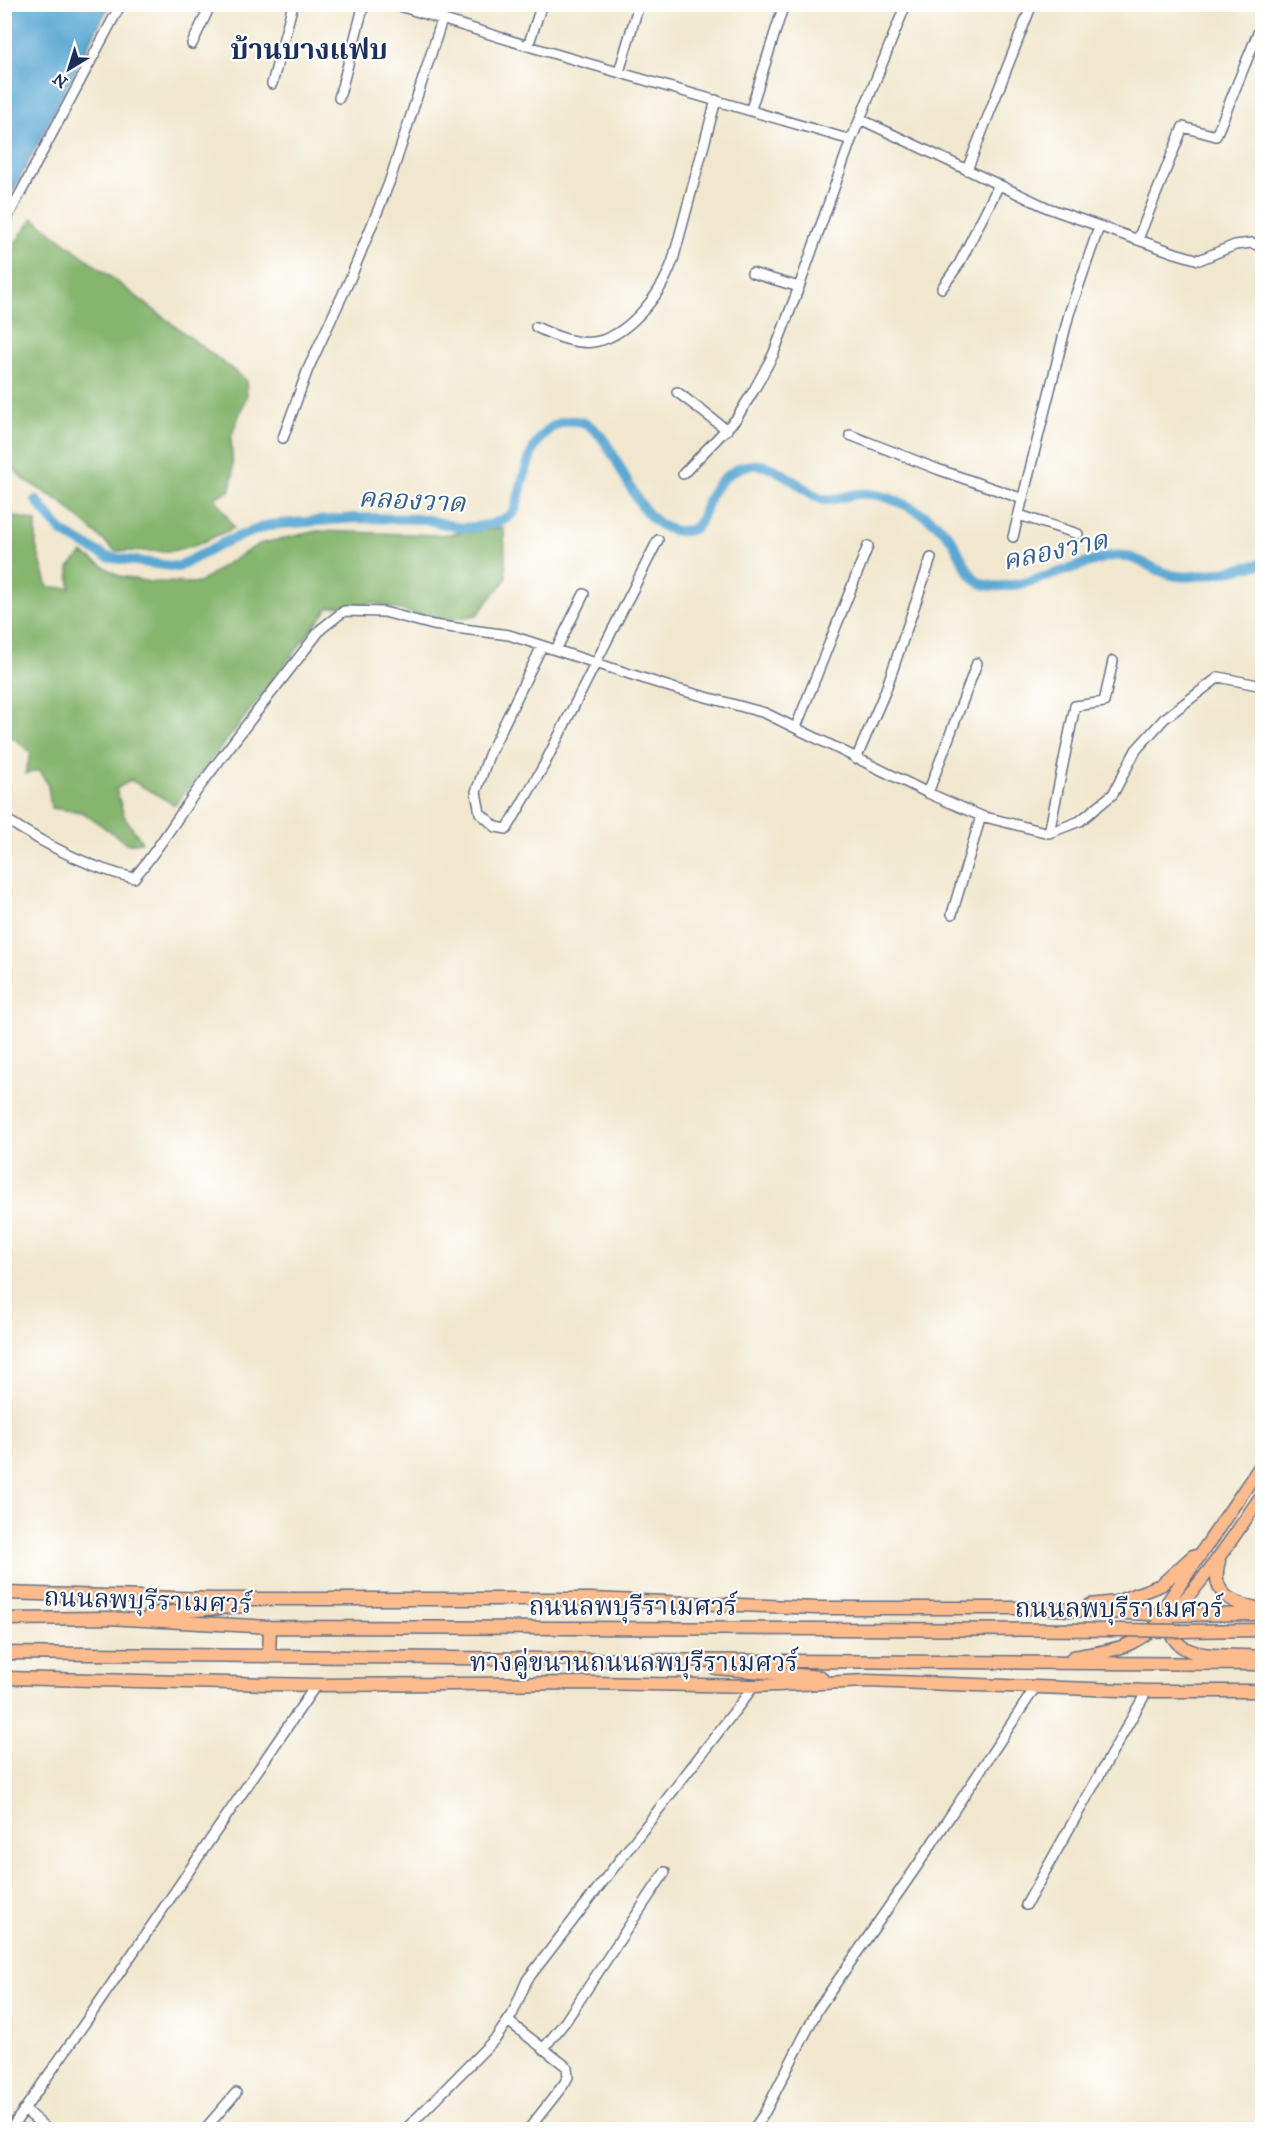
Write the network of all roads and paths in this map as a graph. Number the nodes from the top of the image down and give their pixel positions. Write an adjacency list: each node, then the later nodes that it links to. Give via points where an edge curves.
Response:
1 (122, 4): 24 (street)
2 (211, 4): 13 (street)
3 (293, 4): 16 (street)
4 (364, 4): 17 (street)
5 (542, 4): 14 (street)
6 (639, 4): 15 (street)
7 (784, 4): 19 (street)
8 (906, 4): 20 (street)
9 (1032, 4): 22 (street)
10 (399, 5): 11 (street)
11 (442, 20): 14 (street); 35 (street, via 389,183 308,369)
12 (1263, 23): 26 (street, via 1216,136 1183,127)
13 (192, 44)
14 (528, 46): 15 (street)
15 (619, 72): 18 (street)
16 (272, 84)
17 (339, 98)
18 (716, 100): 19 (street); 31 (street, via 673,260 655,297 621,332 601,341 569,341)
19 (751, 109): 21 (street)
20 (860, 119): 21 (street); 22 (street)
21 (851, 140): 29 (street)
22 (967, 170): 23 (street)
23 (999, 185): 25 (street); 30 (street, via 959,264)
24 (4, 224)
25 (1099, 227): 26 (street); 37 (street, via 1069,314)
26 (1138, 239): 27 (street, via 1199,260 1235,245 1252,243)
27 (1263, 247)
28 (752, 273): 29 (street)
29 (799, 287): 33 (street, via 773,355)
30 (942, 288)
31 (536, 327)
32 (677, 392): 33 (street)
33 (727, 430): 36 (street)
34 (850, 435): 37 (street)
35 (283, 438)
36 (683, 474)
37 (1023, 499): 38 (street)
38 (1019, 515): 39 (street); 40 (street)
39 (1078, 534)
40 (1013, 537)
41 (658, 540): 48 (street)
42 (868, 546): 51 (street)
43 (931, 558): 52 (street, via 885,692)
44 (584, 594): 46 (street)
45 (542, 646): 46 (street); 48 (street, via 489,755 476,792 480,813 496,827 507,829 549,757); 55 (street, via 509,635 433,625 384,612 344,611 321,629 134,878 107,872)
46 (556, 650): 48 (street)
47 (1113, 661): 56 (street, via 1104,702 1075,706)
48 (595, 663): 51 (street, via 765,713)
49 (977, 663): 53 (street)
50 (1263, 686): 56 (street, via 1220,677 1164,718 1136,750 1113,794 1080,821)
51 (796, 727): 52 (street)
52 (856, 759): 53 (street)
53 (928, 793): 54 (street)
54 (981, 816): 56 (street); 57 (street)
55 (4, 818)
56 (1049, 833)
57 (952, 914)
58 (1263, 1464): 60 (main road)
59 (1263, 1495): 61 (main road)
60 (1206, 1545): 64 (main road, via 1161,1585 1139,1594 1116,1602); 67 (main road, via 1168,1602)
61 (1221, 1554): 65 (main road, via 1215,1574 1217,1586 1234,1602); 67 (main road)
62 (4, 1593): 63 (main road)
63 (315, 1599): 64 (main road, via 591,1599 816,1608); 68 (main road)
64 (1032, 1608): 67 (main road)
65 (1263, 1609)
66 (1263, 1614): 67 (main road)
67 (1167, 1615): 74 (main road, via 1171,1634 1179,1646 1190,1652); 76 (main road, via 1131,1643)
68 (107, 1618): 69 (main road, ถนนลพบุรีราเมศวร์); 70 (main road, ถนนลพบุรีราเมศวร์)
69 (4, 1619)
70 (270, 1628): 71 (main road, ถนนลพบุรีราเมศวร์, bridge); 73 (main road)
71 (1263, 1630)
72 (4, 1653): 73 (main road, ถนนลพบุรีราเมศวร์)
73 (269, 1657): 75 (main road, ถนนลพบุรีราเมศวร์)
74 (1263, 1657)
75 (632, 1660): 76 (main road, ถนนลพบุรีราเมศวร์); 79 (main road)
76 (1048, 1663): 77 (main road, ถนนลพบุรีราเมศวร์)
77 (1263, 1664)
78 (4, 1678): 80 (main road, ทางคู่ขนานถนนลพบุรีราเมศวร์)
79 (867, 1681): 81 (main road, ทางคู่ขนานถนนลพบุรีราเมศวร์); 82 (main road, ทางคู่ขนานถนนลพบุรีราเมศวร์)
80 (316, 1685): 81 (main road, ทางคู่ขนานถนนลพบุรีราเมศวร์); 90 (street)
81 (754, 1686): 87 (street, via 527,1980)
82 (1035, 1688): 83 (main road, ทางคู่ขนานถนนลพบุรีราเมศวร์); 96 (street, via 818,2009)
83 (1147, 1691): 84 (main road, ทางคู่ขนานถนนลพบุรีราเมศวร์); 86 (street)
84 (1263, 1691)
85 (665, 1872): 88 (street)
86 (1026, 1905)
87 (508, 2021): 88 (street); 94 (street)
88 (543, 2049): 95 (street, via 567,2067 568,2077)
89 (236, 2093): 93 (street)
90 (25, 2110): 91 (street); 92 (street)
91 (10, 2130)
92 (48, 2130)
93 (204, 2130)
94 (405, 2130)
95 (528, 2130)
96 (753, 2130)

